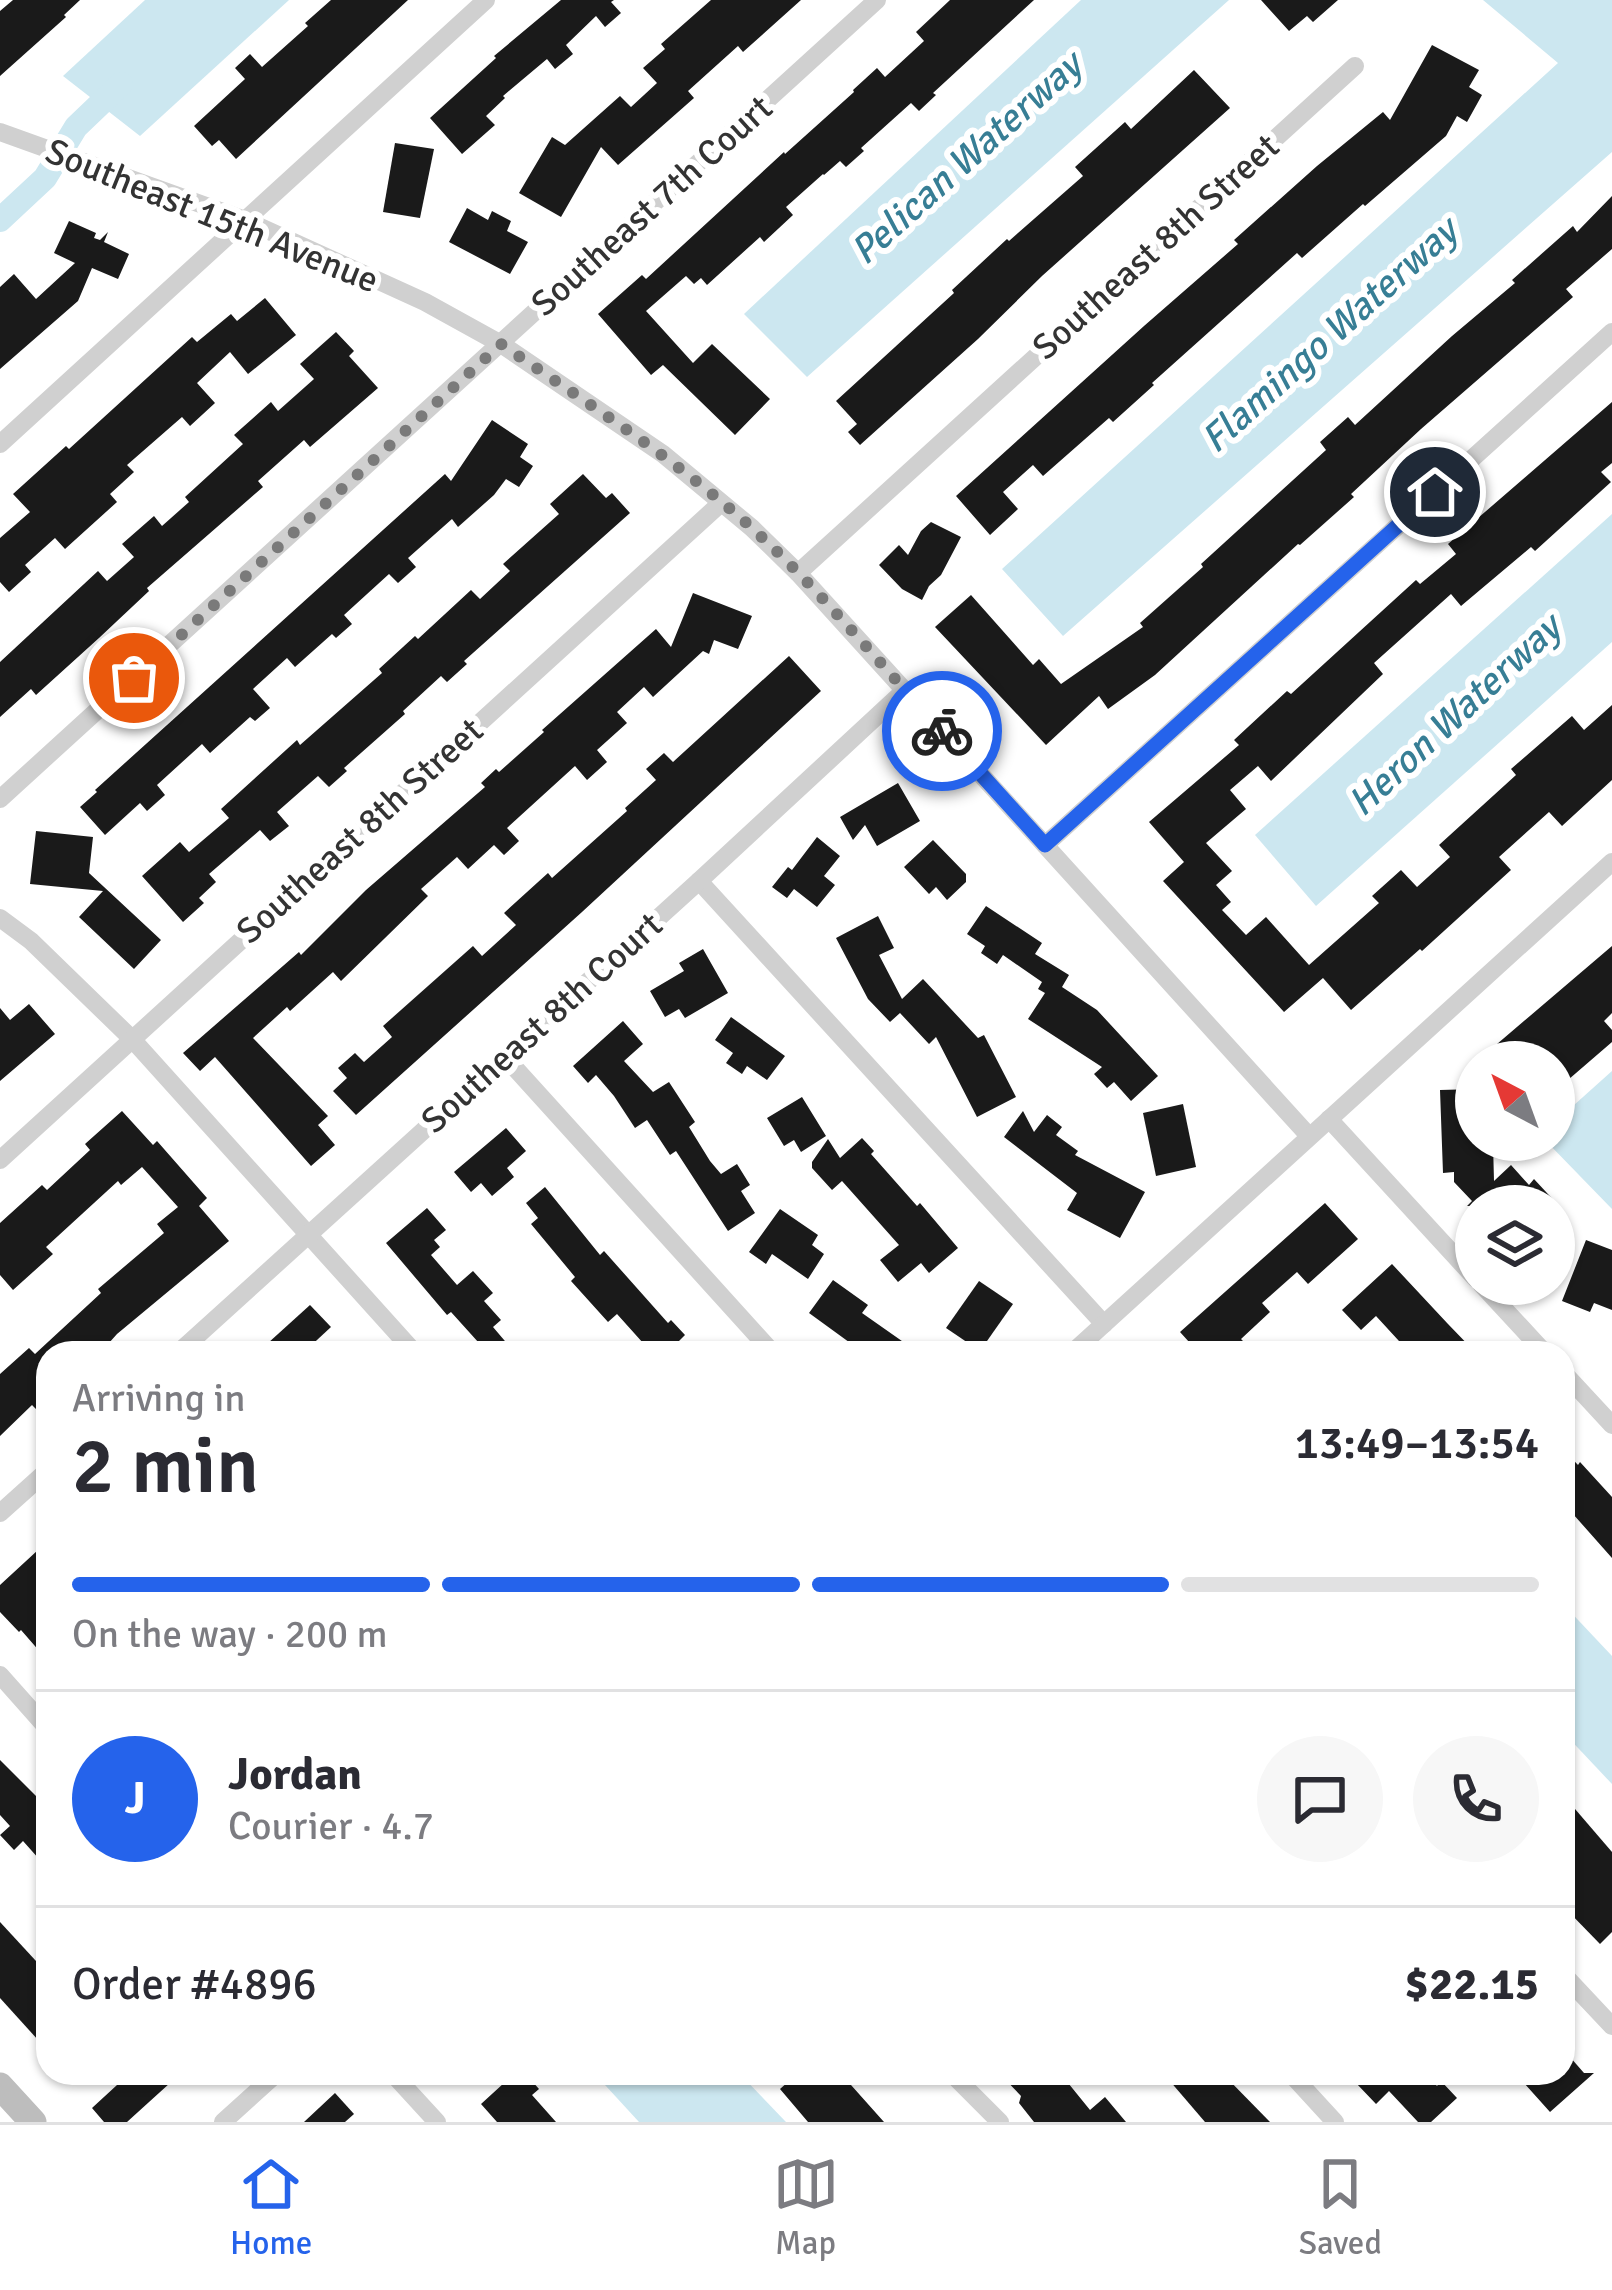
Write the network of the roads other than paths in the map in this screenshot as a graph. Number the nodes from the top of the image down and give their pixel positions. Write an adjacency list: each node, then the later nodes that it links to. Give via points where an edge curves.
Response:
1 (486, 0): 5 (street)
2 (877, 0): 7 (street, Southeast 7th Court)
3 (1355, 66): 10 (street, Southeast 8th Street)
4 (0, 132): 5 (street, Southeast 15th Avenue)
5 (245, 220): 7 (street, Southeast 15th Avenue); 8 (street)
6 (1612, 332): 13 (street)
7 (501, 344): 9 (street, Southeast 15th Avenue); 12 (street, Southeast 7th Court)
8 (0, 444)
9 (721, 503): 10 (street, Southeast 15th Avenue); 17 (street, Southeast 8th Street)
10 (798, 573): 11 (street, Southeast 15th Avenue)
11 (905, 690): 13 (street, Southeast 15th Avenue); 15 (street, Southeast 8th Court)
12 (0, 799)
13 (1045, 845): 20 (street, Southeast 15th Avenue)
14 (1612, 862): 19 (street)
15 (699, 881): 18 (street, Southeast 8th Court); 25 (street)
16 (0, 918): 17 (street)
17 (132, 1039): 21 (street, Southeast 8th Street); 22 (street)
18 (505, 1058): 22 (street, Southeast 8th Court); 28 (street)
19 (1329, 1119): 20 (street); 23 (street)
20 (1309, 1136): 25 (street)
21 (0, 1160)
22 (309, 1234): 26 (street, Southeast 8th Court); 27 (street)
23 (1455, 1257)
24 (1500, 1305): 30 (street)
25 (1103, 1324): 29 (street)
26 (191, 1341)
27 (404, 1341)
28 (762, 1341)
29 (1085, 1341)
30 (1534, 1341)
31 (1575, 1384): 32 (street)
32 (1611, 1421)
33 (36, 1481): 34 (street)
34 (0, 1513)
35 (0, 1675): 36 (street)
36 (36, 1716)
37 (1575, 1986): 38 (street)
38 (1612, 2026)
39 (264, 2085): 45 (street)
40 (403, 2085): 46 (street)
41 (963, 2085): 47 (street)
42 (1301, 2085): 48 (street)
43 (0, 2086): 44 (street)
44 (33, 2122)
45 (223, 2122)
46 (437, 2122)
47 (1000, 2122)
48 (1335, 2122)

